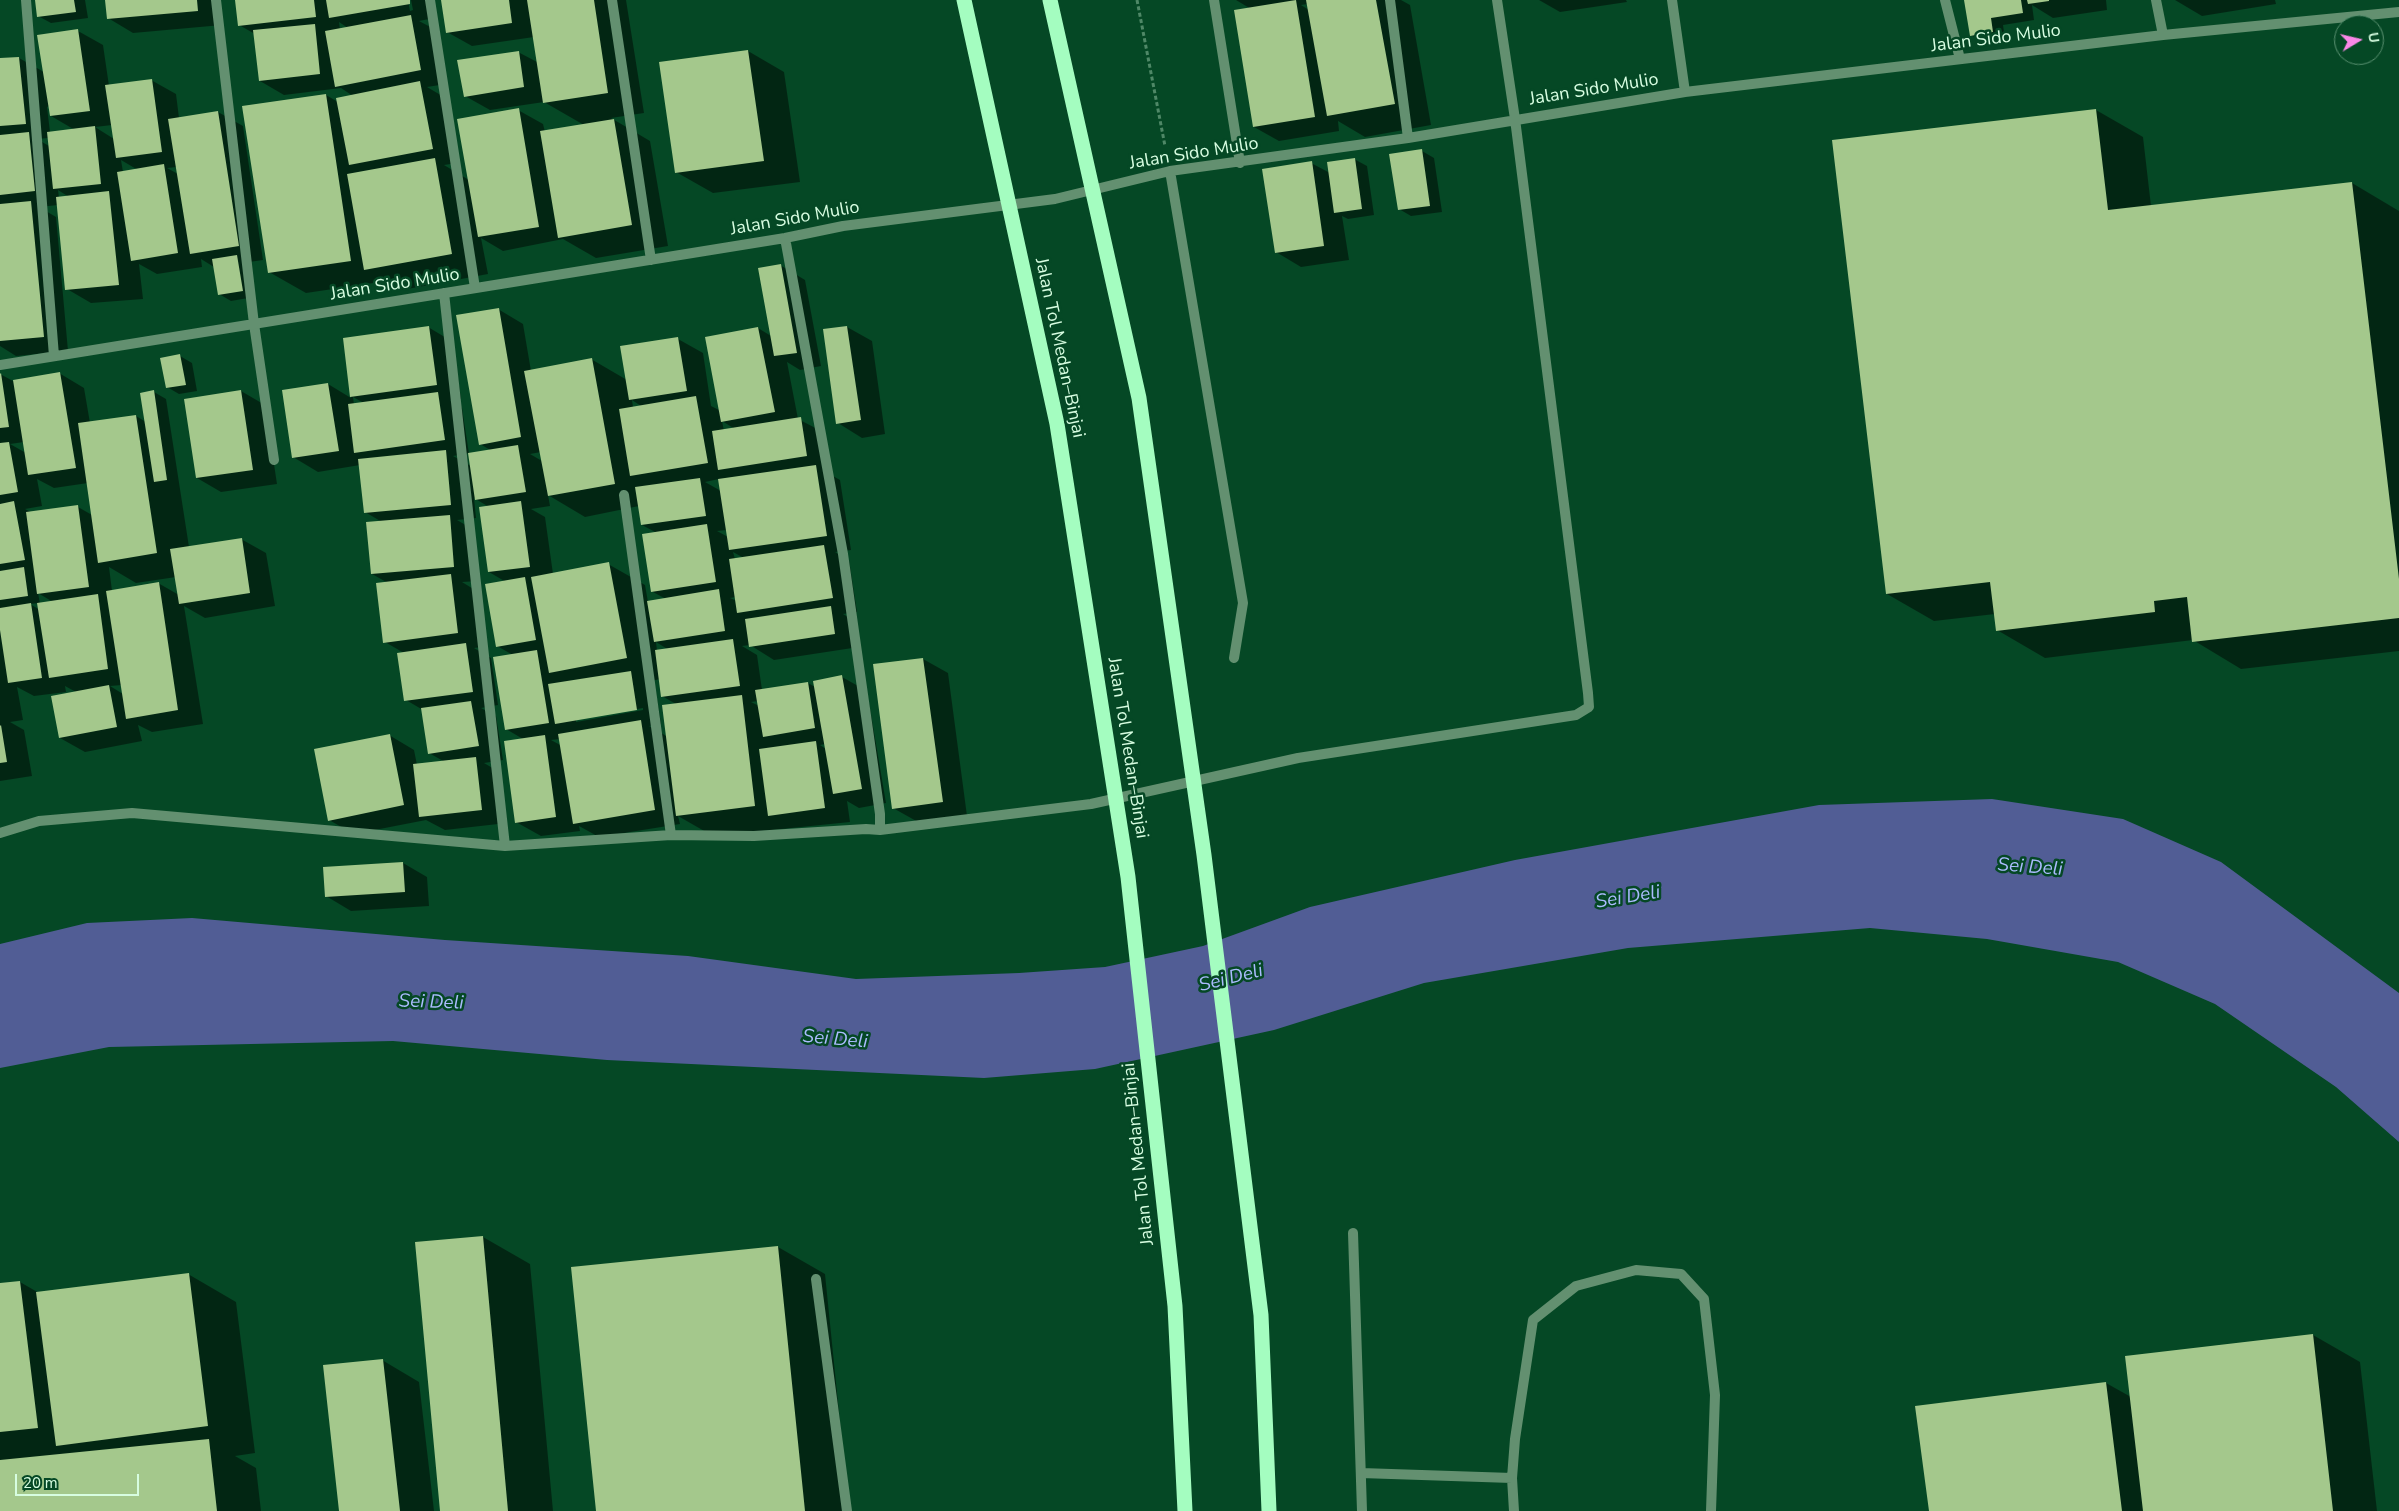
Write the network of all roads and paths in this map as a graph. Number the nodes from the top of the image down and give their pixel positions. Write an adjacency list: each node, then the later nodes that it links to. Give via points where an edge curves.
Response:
1 (26, 0): 27 (street)
2 (216, 0): 26 (street)
3 (430, 0): 24 (street)
4 (612, 0): 23 (street)
5 (964, 0): 41 (highway, Jalan Tol Medan–Binjai, bridge, via 1057,424 1128,877 1175,1306)
6 (1050, 0): 42 (highway, bridge, via 1139,398 1204,855 1261,1314)
7 (1137, 0): 21 (path)
8 (1214, 0): 20 (street)
9 (1390, 0): 19 (street)
10 (1497, 0): 18 (street)
11 (1672, 0): 17 (street)
12 (1945, 0): 16 (street)
13 (2156, 0): 15 (street)
14 (2399, 12): 15 (street, Jalan Sido Mulio)
15 (2163, 36): 16 (street, Jalan Sido Mulio)
16 (1960, 59): 17 (street, Jalan Sido Mulio)
17 (1685, 92): 18 (street, Jalan Sido Mulio)
18 (1515, 119): 19 (street, Jalan Sido Mulio); 32 (street, via 1589,707 1576,715 1275,763 1091,804)
19 (1408, 138): 20 (street, Jalan Sido Mulio)
20 (1240, 163): 21 (street, Jalan Sido Mulio)
21 (1170, 171): 22 (street, Jalan Sido Mulio, via 1055,199 842,226); 31 (street, via 1242,603)
22 (785, 238): 23 (street, Jalan Sido Mulio); 32 (street, via 843,554)
23 (651, 260): 24 (street, Jalan Sido Mulio)
24 (475, 288): 25 (street, Jalan Sido Mulio)
25 (444, 293): 26 (street, Jalan Sido Mulio); 35 (street)
26 (254, 324): 27 (street, Jalan Sido Mulio); 29 (street)
27 (54, 356): 28 (street, Jalan Sido Mulio)
28 (0, 365)
29 (274, 460)
30 (624, 495): 34 (street)
31 (1234, 658)
32 (880, 830): 34 (street, via 754,836)
33 (0, 833): 35 (street, via 39,821 132,813)
34 (671, 835): 35 (street)
35 (506, 846)
36 (1353, 1232): 38 (street)
37 (816, 1279): 40 (street)
38 (1361, 1472): 39 (street); 43 (street)
39 (1512, 1478): 44 (street); 45 (street, via 1533,1320 1576,1286 1636,1270 1682,1274 1704,1299 1714,1395)
40 (847, 1511)
41 (1185, 1511)
42 (1269, 1511)
43 (1362, 1511)
44 (1514, 1511)
45 (1711, 1511)

